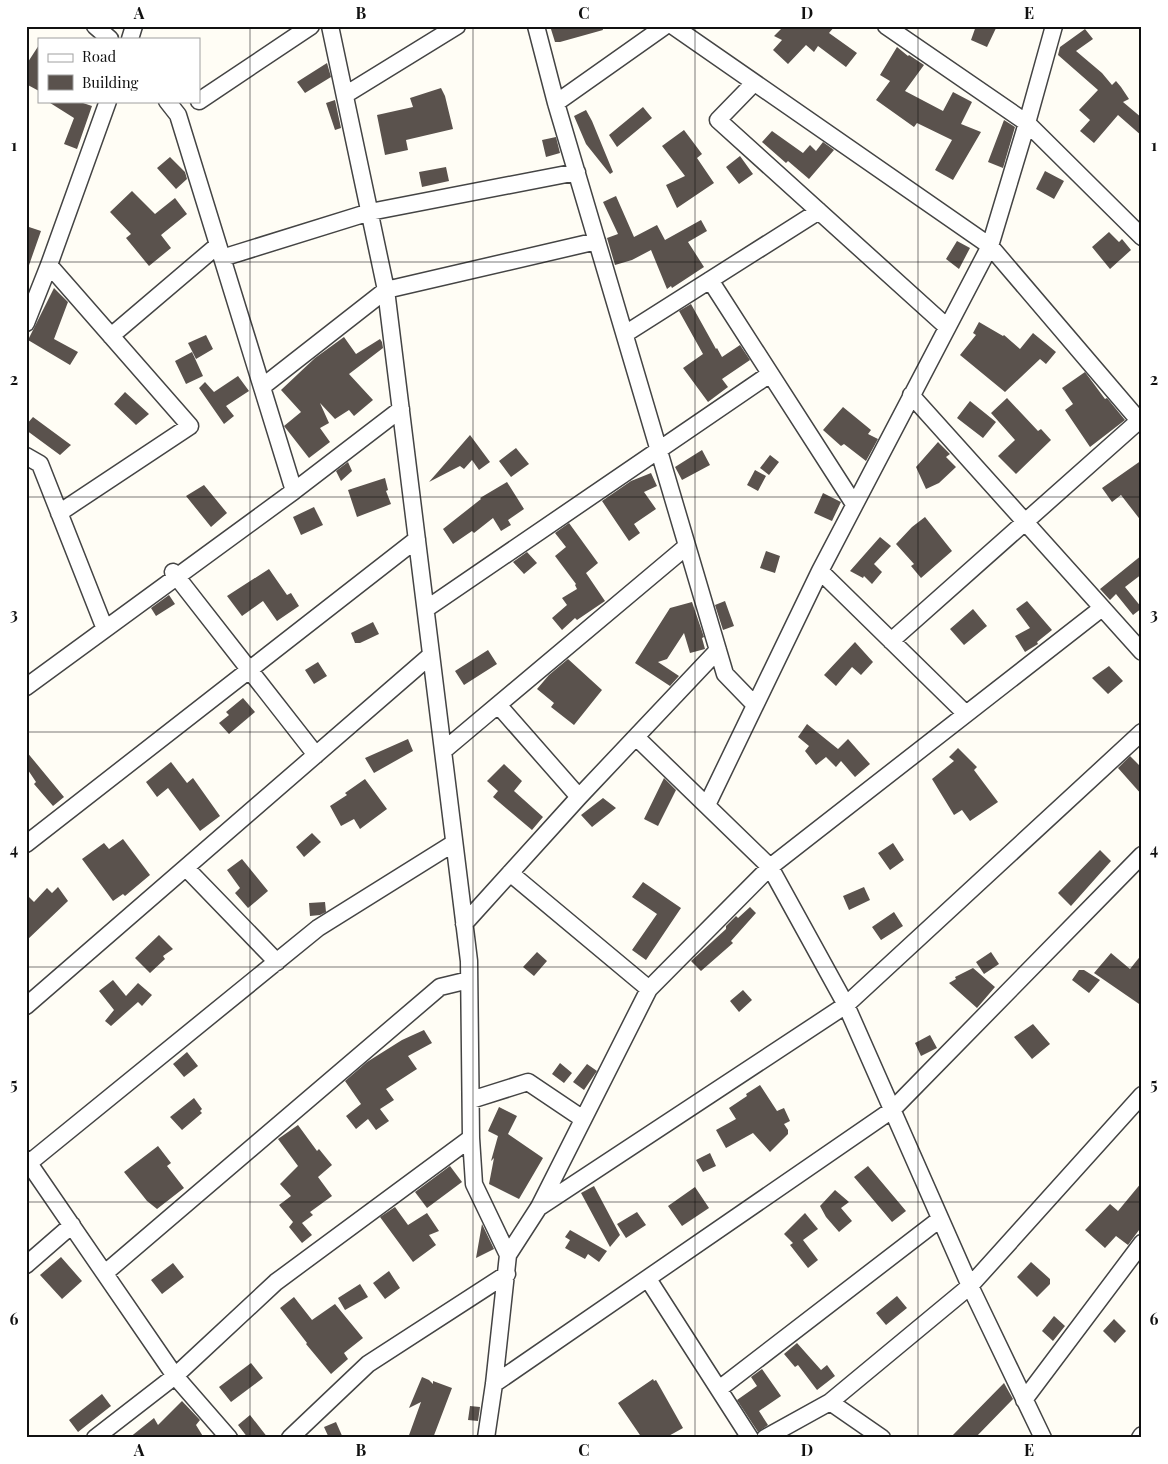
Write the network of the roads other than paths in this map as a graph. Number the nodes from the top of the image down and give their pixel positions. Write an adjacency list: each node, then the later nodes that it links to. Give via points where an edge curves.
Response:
1 (95, 26): 11 (street)
2 (134, 26): 12 (street)
3 (311, 26): 15 (street)
4 (330, 26): 14 (street)
5 (457, 26): 14 (street)
6 (536, 26): 19 (street)
7 (665, 26): 19 (street)
8 (673, 26): 13 (street)
9 (886, 26): 21 (street)
10 (1054, 26): 21 (street)
11 (109, 38)
12 (130, 38)
13 (754, 83): 23 (street, via 718,120); 27 (street)
14 (345, 96): 24 (street)
15 (200, 100)
16 (108, 102): 29 (street)
17 (168, 102): 20 (street)
18 (198, 102): 20 (street)
19 (556, 103): 22 (street)
20 (178, 115): 28 (street)
21 (1027, 123): 25 (street); 27 (street)
22 (577, 172): 24 (street); 26 (street)
23 (819, 211): 30 (street); 34 (street)
24 (370, 212): 28 (street); 31 (street)
25 (1142, 237)
26 (597, 241): 31 (street); 35 (street)
27 (990, 246): 34 (street); 41 (street)
28 (220, 252): 36 (street); 38 (street)
29 (49, 265): 32 (street); 36 (street)
30 (710, 280): 35 (street); 37 (street)
31 (386, 290): 38 (street); 40 (street)
32 (30, 304): 33 (street)
33 (26, 323)
34 (947, 327): 39 (street)
35 (625, 334): 42 (street)
36 (112, 336): 46 (street, via 190,426)
37 (770, 374): 42 (street); 45 (street)
38 (262, 387): 44 (street)
39 (912, 395): 45 (street); 47 (street)
40 (401, 409): 44 (street); 48 (street)
41 (1141, 421): 47 (street)
42 (659, 450): 49 (street); 53 (street)
43 (26, 456): 46 (street, via 40,464)
44 (294, 491): 51 (street)
45 (854, 504): 50 (street)
46 (59, 513): 54 (street)
47 (1024, 522): 52 (street); 55 (street)
48 (417, 539): 53 (street); 59 (street)
49 (687, 546): 56 (street); 62 (street)
50 (820, 571): 55 (street); 61 (street)
51 (174, 574): 54 (street); 59 (street)
52 (1102, 608): 57 (street); 63 (street)
53 (426, 609): 58 (street)
54 (105, 629): 60 (street)
55 (891, 641): 63 (street)
56 (718, 650): 61 (street, via 725,674); 65 (street)
57 (1142, 652)
58 (431, 655): 66 (street); 67 (street)
59 (250, 670): 67 (street); 71 (street)
60 (26, 687)
61 (755, 705): 69 (street)
62 (499, 706): 66 (street); 68 (street)
63 (966, 714): 73 (street)
64 (1142, 732): 80 (street)
65 (636, 737): 68 (street); 69 (street)
66 (443, 751): 70 (street)
67 (316, 755): 74 (street)
68 (579, 797): 75 (street)
69 (707, 805): 73 (street)
70 (454, 842): 76 (street); 77 (street, via 318,928)
71 (26, 844)
72 (1142, 855): 84 (street)
73 (770, 867): 79 (street); 80 (street)
74 (186, 868): 77 (street); 81 (street)
75 (510, 874): 76 (street); 79 (street)
76 (464, 924): 78 (street)
77 (276, 962): 87 (street)
78 (469, 980): 83 (street); 94 (street, via 440,987)
79 (649, 988): 85 (street)
80 (846, 1005): 84 (street); 88 (street)
81 (26, 1006)
82 (1142, 1095): 97 (street)
83 (470, 1100): 85 (street, via 528,1082); 86 (street)
84 (892, 1110): 89 (street); 96 (street)
85 (583, 1119): 88 (street)
86 (471, 1138): 92 (street, via 474,1184); 98 (street, via 276,1282)
87 (28, 1161): 90 (street)
88 (539, 1207): 92 (street)
89 (940, 1219): 97 (street); 100 (street)
90 (72, 1225): 93 (street); 94 (street)
91 (1142, 1243): 101 (street)
92 (508, 1255): 95 (street)
93 (26, 1265)
94 (105, 1273): 98 (street)
95 (506, 1274): 99 (street); 106 (street, via 368,1364)
96 (648, 1279): 99 (street); 100 (street)
97 (970, 1286): 101 (street); 102 (street)
98 (175, 1376): 103 (street); 105 (street)
99 (494, 1384): 107 (street)
100 (719, 1389): 108 (street)
101 (1024, 1400): 111 (street)
102 (830, 1402): 109 (street); 110 (street)
103 (112, 1433): 104 (street)
104 (95, 1438)
105 (229, 1438)
106 (290, 1438)
107 (486, 1438)
108 (750, 1438)
109 (765, 1438)
110 (882, 1438)
111 (1043, 1438)

